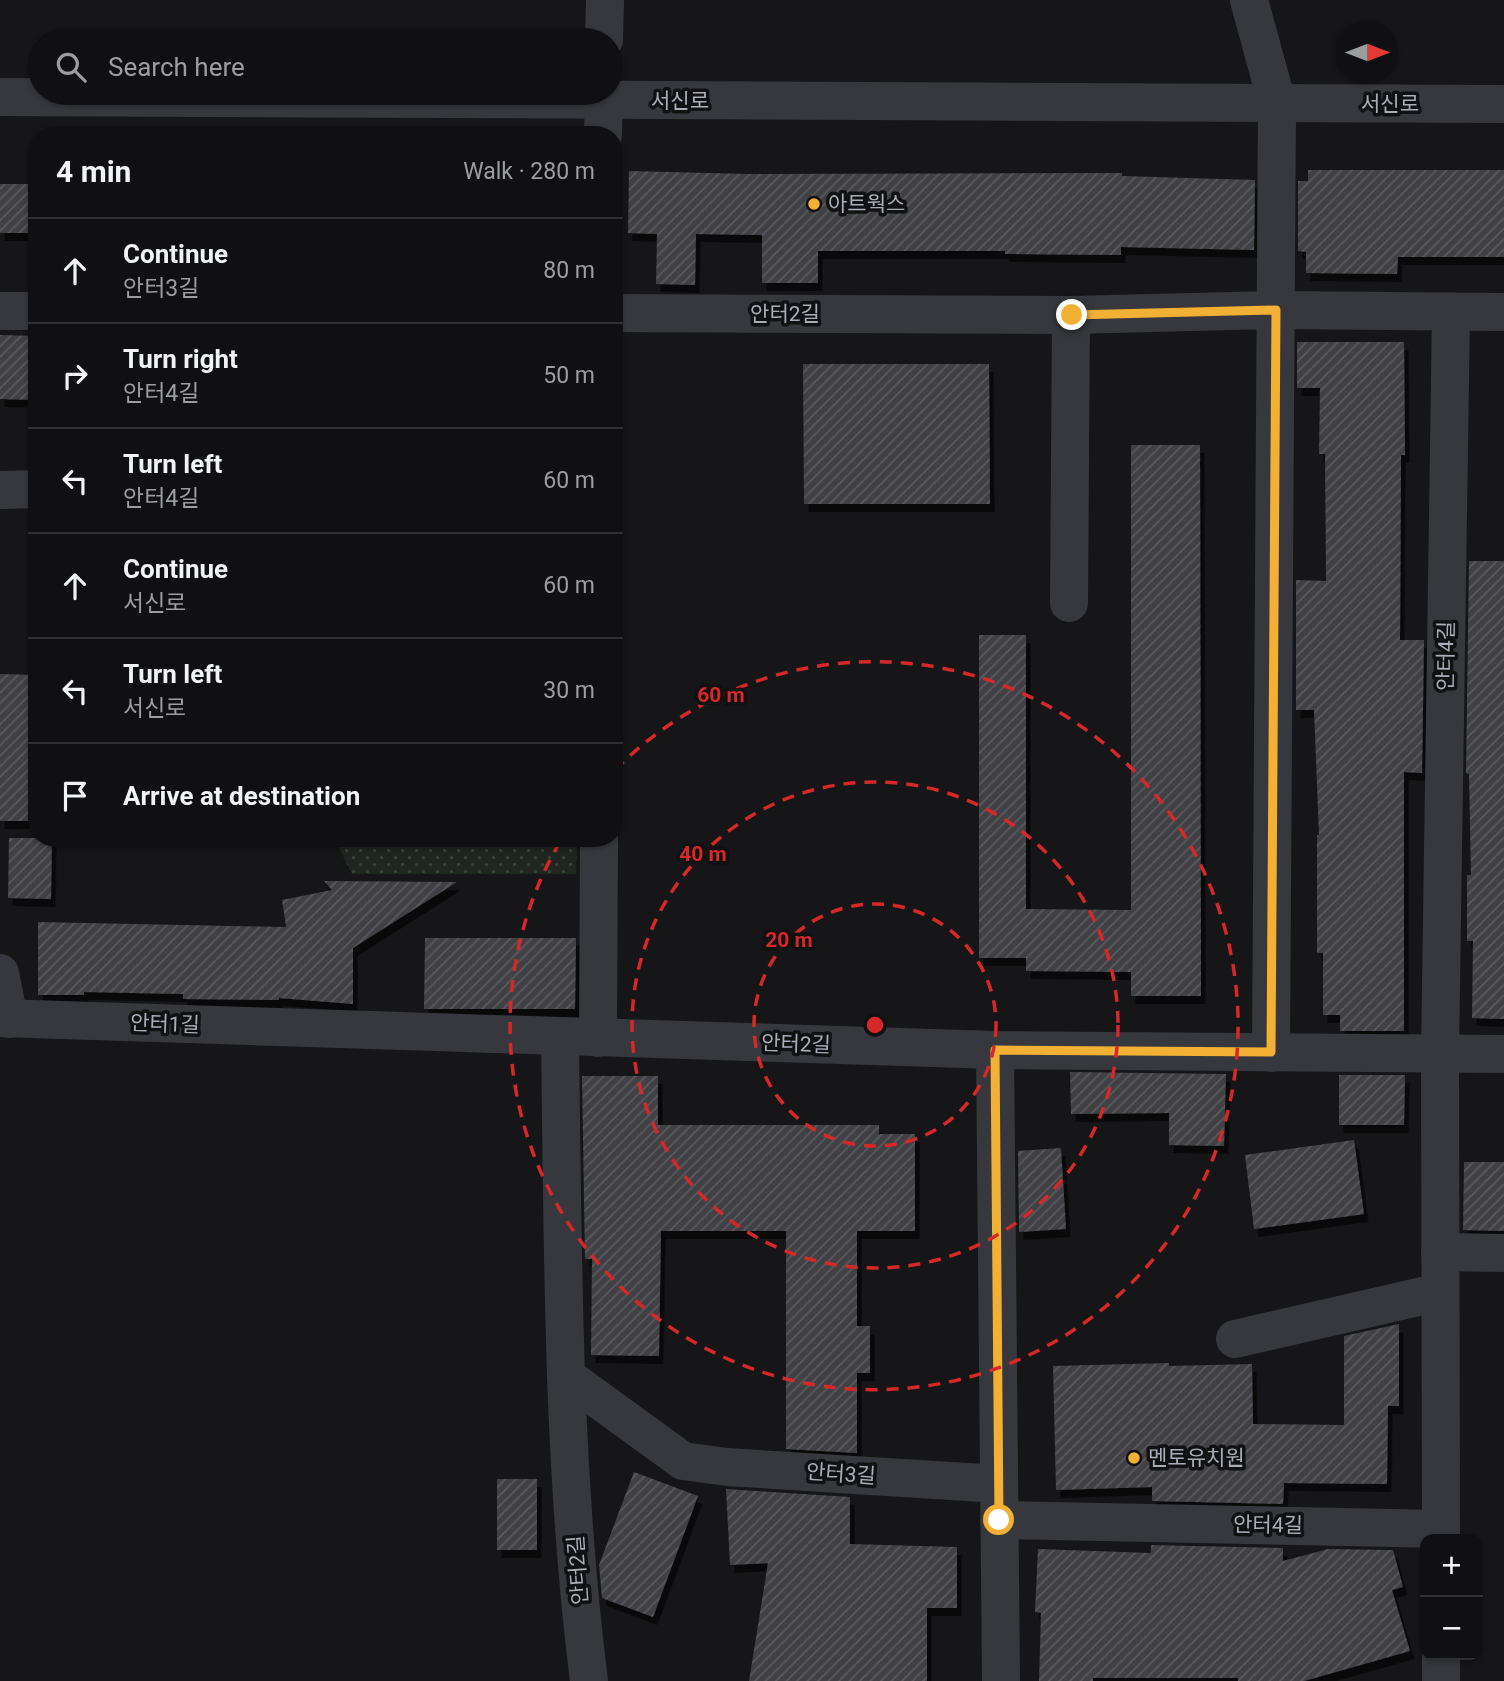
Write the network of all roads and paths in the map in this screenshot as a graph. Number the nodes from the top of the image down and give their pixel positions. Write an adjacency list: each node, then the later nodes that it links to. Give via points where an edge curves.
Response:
1 (605, 0): 3 (street)
2 (1249, 0): 6 (street)
3 (604, 28)
4 (0, 97): 5 (street, 서신로)
5 (28, 98)
6 (1277, 103): 7 (street, 서신로); 9 (street, 서신로); 10 (street)
7 (1504, 104)
8 (402, 105): 9 (street, 서신로)
9 (603, 109)
10 (1276, 310): 13 (street); 16 (street); 27 (street)
11 (0, 311): 12 (street)
12 (28, 311)
13 (1451, 312): 14 (street); 28 (street, 안터4길)
14 (1504, 312)
15 (623, 313): 16 (street, 안터2길)
16 (1072, 315): 19 (street)
17 (28, 489): 18 (street)
18 (0, 490)
19 (1069, 603)
20 (598, 847): 25 (street)
21 (0, 973): 22 (street, 안터1길)
22 (5, 1018): 23 (street, 안터1길)
23 (321, 1029): 24 (street, 안터2길)
24 (560, 1038): 25 (street, 안터2길); 34 (street, 안터2길)
25 (598, 1038): 26 (street, 안터2길)
26 (995, 1050): 27 (street); 35 (street)
27 (1271, 1052): 28 (street)
28 (1440, 1054): 29 (street); 30 (street, 안터4길)
29 (1504, 1054)
30 (1440, 1252): 31 (street); 32 (street, 안터4길)
31 (1504, 1253)
32 (1440, 1292): 33 (street); 37 (street, 안터4길)
33 (1235, 1339)
34 (566, 1376): 35 (street, 안터3길, via 683,1461); 39 (street, 안터2길, via 580,1612)
35 (999, 1502): 36 (street, 안터3길); 40 (street)
36 (1095, 1522): 37 (street, 안터4길)
37 (1441, 1534)
38 (1441, 1660): 41 (street)
39 (589, 1681)
40 (1001, 1681)
41 (1441, 1681)

